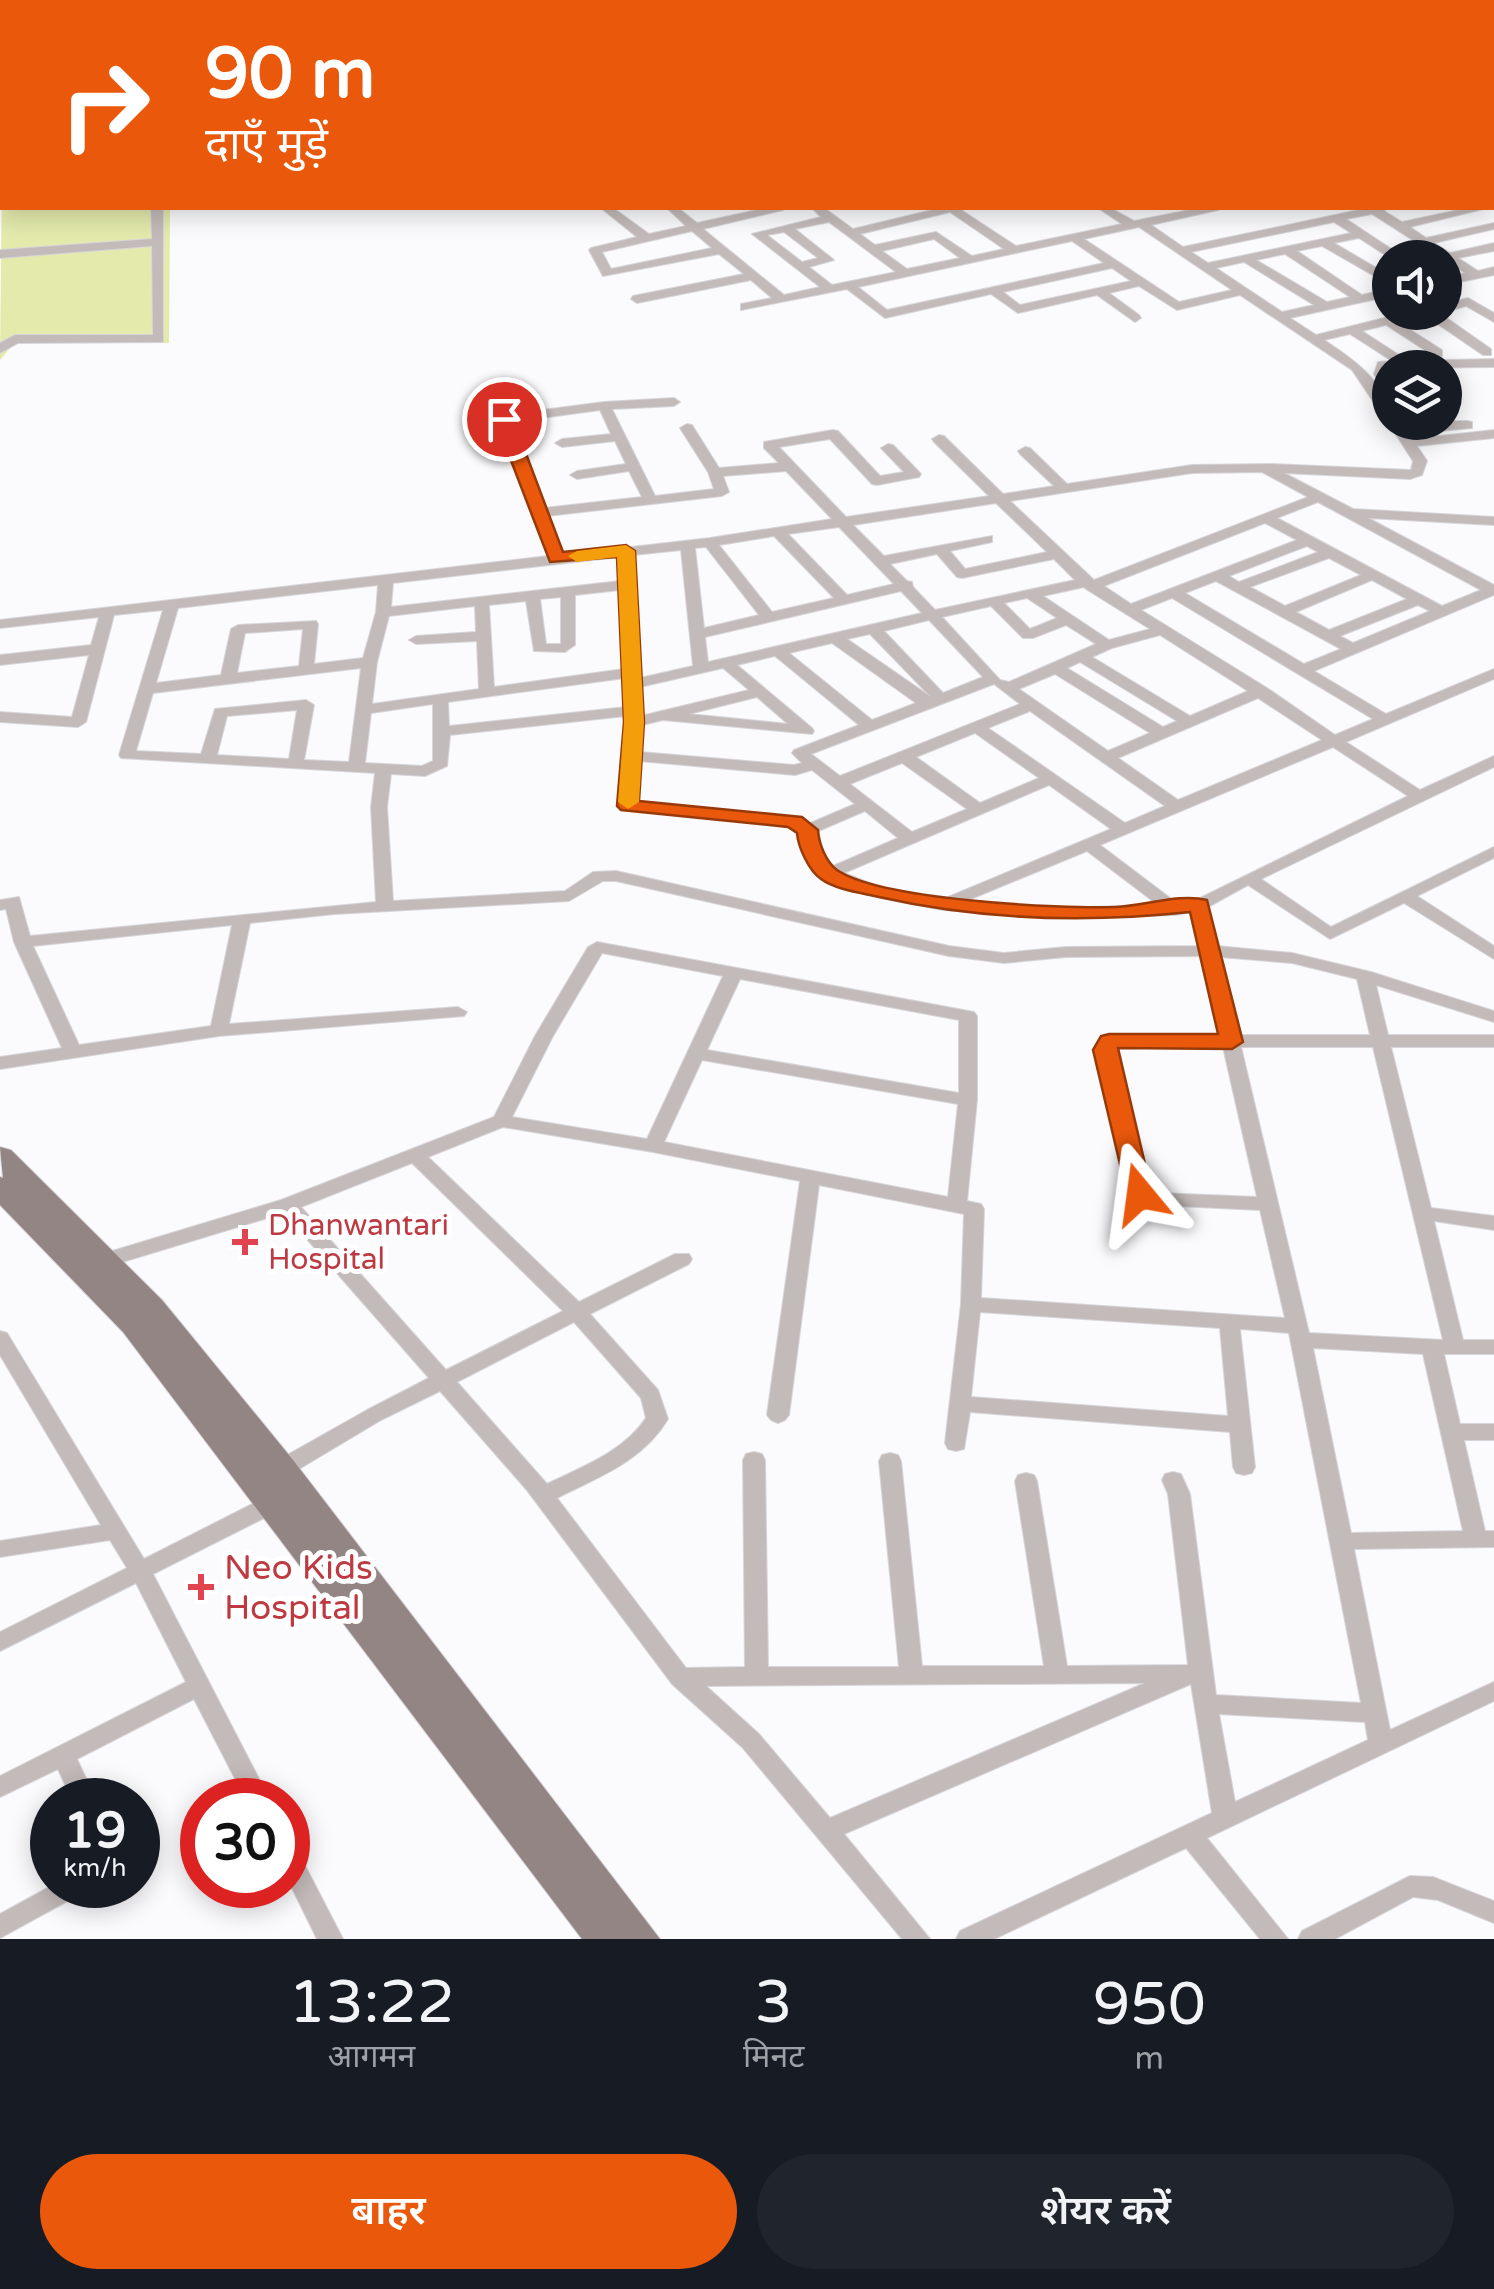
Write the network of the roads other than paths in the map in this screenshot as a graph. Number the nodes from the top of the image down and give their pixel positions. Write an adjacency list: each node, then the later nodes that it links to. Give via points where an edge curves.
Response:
1 (157, 210): 30 (street)
2 (609, 210): 25 (street)
3 (674, 210): 18 (street)
4 (775, 210): 22 (street)
5 (820, 210): 16 (street)
6 (900, 210): 14 (street)
7 (943, 210): 14 (street)
8 (955, 210): 35 (street)
9 (1107, 210): 17 (street)
10 (1186, 210): 17 (street)
11 (1368, 210): 15 (street)
12 (1380, 210): 19 (street)
13 (1472, 210): 19 (street)
14 (910, 217): 23 (street)
15 (1335, 217): 24 (street); 36 (street)
16 (831, 218): 21 (street); 23 (street)
17 (1136, 224): 26 (street); 36 (street)
18 (694, 226): 22 (street); 25 (street); 34 (street)
19 (1400, 226): 27 (street)
20 (1494, 226): 28 (street)
21 (785, 227): 22 (street); 44 (street, via 828,260)
22 (741, 229): 44 (street)
23 (852, 233): 33 (street)
24 (1361, 234): 29 (street); 31 (street)
25 (645, 237): 34 (street, via 595,250 608,274)
26 (1073, 237): 35 (street); 43 (street)
27 (1424, 240)
28 (1431, 240)
29 (1372, 241)
30 (158, 242): 38 (street); 72 (street, via 159,340 15,339)
31 (1324, 242): 37 (street); 46 (street)
32 (1494, 247): 39 (street)
33 (874, 249): 40 (street, via 936,234); 47 (street)
34 (721, 250): 49 (street)
35 (1014, 250): 40 (street)
36 (1179, 250): 45 (street)
37 (1287, 250): 41 (street); 58 (street)
38 (0, 254)
39 (1462, 254)
40 (969, 259): 47 (street)
41 (1247, 259): 45 (street); 62 (street)
42 (1462, 263): 48 (street)
43 (1114, 264): 51 (street); 54 (street)
44 (800, 266): 53 (street)
45 (1205, 267): 56 (street)
46 (1372, 270)
47 (905, 273): 52 (street)
48 (1488, 274): 50 (street)
49 (754, 276): 59 (street); 60 (street)
50 (1462, 278)
51 (1142, 282): 55 (street); 56 (street, via 1178,306)
52 (849, 285): 53 (street); 54 (street, via 886,314)
53 (830, 288): 60 (street)
54 (993, 290): 55 (street, via 1018,309)
55 (1099, 291): 65 (street)
56 (1242, 291): 64 (street)
57 (1372, 296): 58 (street)
58 (1360, 298): 62 (street)
59 (637, 299)
60 (781, 299): 63 (street)
61 (1462, 304): 66 (street)
62 (1324, 306): 64 (street)
63 (745, 307)
64 (1281, 316): 71 (street)
65 (1135, 318)
66 (1494, 318)
67 (1372, 326): 68 (street)
68 (1352, 330): 71 (street); 73 (street)
69 (1401, 330): 74 (street)
70 (1452, 330): 75 (street)
71 (1317, 338): 77 (street, via 1356,367)
72 (0, 349)
73 (1383, 350)
74 (1432, 350)
75 (1491, 358): 76 (street)
76 (1462, 360)
77 (1372, 390)
78 (674, 402): 79 (street)
79 (604, 406): 84 (street); 103 (street, via 504,419)
80 (1494, 422): 81 (street)
81 (1462, 423)
82 (687, 428): 96 (street)
83 (1494, 434): 88 (street)
84 (619, 438): 87 (street); 92 (street)
85 (939, 439): 99 (street)
86 (1406, 440): 88 (street)
87 (587, 441): 89 (street); 95 (street)
88 (1408, 443): 94 (street, via 1420,466 1410,474)
89 (562, 444)
90 (888, 448): 93 (street, via 914,474 878,481 833,434 769,445)
91 (1024, 452): 98 (street)
92 (632, 467): 95 (street); 101 (street)
93 (787, 467): 96 (street); 106 (street)
94 (1265, 468): 98 (street, via 1192,469); 100 (street)
95 (600, 472): 97 (street)
96 (715, 472): 101 (street, via 722,492)
97 (577, 475)
98 (1063, 486): 99 (street)
99 (998, 496): 106 (street); 115 (street)
100 (1319, 496): 102 (street); 104 (street)
101 (650, 500): 103 (street)
102 (1349, 513): 105 (street); 125 (street)
103 (540, 514): 116 (street)
104 (1264, 516): 109 (street); 122 (street)
105 (1494, 521)
106 (840, 522): 107 (street); 117 (street)
107 (779, 533): 110 (street); 131 (street)
108 (987, 540): 112 (street)
109 (1308, 540): 114 (street); 119 (street)
110 (710, 542): 111 (street); 141 (street)
111 (687, 544): 113 (street); 146 (street)
112 (941, 549): 115 (street, via 962,574); 117 (street)
113 (626, 551): 116 (street); 121 (street)
114 (1332, 552): 118 (street); 124 (street)
115 (1058, 554): 122 (street)
116 (556, 558): 120 (street)
117 (882, 561): 123 (street)
118 (1375, 574): 130 (street); 138 (street)
119 (1218, 576): 124 (street); 126 (street)
120 (386, 579): 134 (street); 137 (street)
121 (627, 584): 127 (street); 164 (street)
122 (1089, 584): 128 (street); 135 (street)
123 (907, 585): 131 (street); 140 (street)
124 (1238, 587): 138 (street)
125 (1493, 591): 139 (street)
126 (1174, 593): 135 (street); 162 (street)
127 (568, 594): 129 (street); 129 (street, via 565,648 538,648)
128 (1032, 594): 132 (street); 142 (street)
129 (534, 597): 133 (street)
130 (1420, 599): 139 (street); 148 (street)
131 (844, 600): 141 (street)
132 (994, 601): 140 (street); 142 (street, via 1028,635)
133 (482, 602): 137 (street); 147 (street)
134 (172, 604): 136 (street); 168 (street)
135 (1130, 609): 145 (street)
136 (108, 612): 143 (street); 152 (street)
137 (383, 612): 157 (street)
138 (1283, 612): 148 (street)
139 (1442, 612): 153 (street)
140 (934, 614): 144 (street); 166 (street)
141 (769, 618): 146 (street)
142 (1067, 619): 151 (street)
143 (0, 624)
144 (874, 629): 149 (street); 173 (street)
145 (1162, 630): 151 (street); 169 (street)
146 (698, 634): 160 (street)
147 (484, 636): 150 (street); 171 (street)
148 (1328, 636): 153 (street)
149 (835, 638): 154 (street); 173 (street)
150 (416, 640)
151 (1107, 646): 155 (street)
152 (98, 649): 156 (street); 178 (street, via 78,722)
153 (1352, 649): 162 (street)
154 (778, 651): 158 (street); 181 (street)
155 (1082, 657): 159 (street); 180 (street)
156 (0, 660)
157 (369, 662): 161 (street); 175 (street)
158 (726, 663): 160 (street); 170 (street)
159 (1056, 668): 167 (street); 185 (street)
160 (701, 669): 164 (street)
161 (306, 670): 165 (street); 165 (street, via 312,624 238,628)
162 (1303, 670): 179 (street)
163 (1494, 674): 179 (street)
164 (632, 678): 171 (street); 176 (street)
165 (228, 679): 168 (street)
166 (993, 679): 167 (street); 173 (street)
167 (1009, 688): 174 (street)
168 (146, 689): 191 (street, via 128,755)
169 (1262, 691): 180 (street); 186 (street)
170 (760, 692): 177 (street); 183 (street)
171 (487, 693): 172 (street)
172 (440, 700): 175 (street); 184 (street)
173 (934, 701): 181 (street)
174 (1033, 704): 182 (street); 190 (street)
175 (366, 709): 195 (street)
176 (633, 716): 177 (street); 184 (street); 188 (street)
177 (666, 716): 183 (street)
178 (0, 717)
179 (1386, 720): 186 (street)
180 (1189, 722): 185 (street)
181 (868, 724): 187 (street)
182 (978, 728): 189 (street); 197 (street)
183 (804, 730): 187 (street)
184 (442, 731): 196 (street, via 440,763 425,772)
185 (1163, 734): 190 (street)
186 (1333, 742): 199 (street); 201 (street)
187 (822, 744): 194 (street, via 800,753)
188 (632, 756): 194 (street, via 795,770); 203 (street, via 628,806 794,822)
189 (905, 757): 198 (street); 202 (street)
190 (1108, 757): 201 (street)
191 (208, 758): 193 (street); 193 (street, via 220,712 306,705)
192 (1494, 761): 199 (street)
193 (296, 762): 195 (street)
194 (814, 764): 198 (street)
195 (357, 766): 196 (street)
196 (384, 769): 214 (street)
197 (1052, 778): 202 (street); 204 (street)
198 (838, 783): 200 (street)
199 (1420, 797): 209 (street)
200 (866, 805): 203 (street); 205 (street)
201 (1177, 806): 204 (street)
202 (978, 808): 205 (street)
203 (807, 830): 208 (street)
204 (1124, 830): 206 (street)
205 (908, 838): 208 (street)
206 (1090, 844): 212 (street); 215 (street)
207 (1494, 852): 210 (street)
208 (828, 874): 212 (street)
209 (1249, 878): 210 (street, via 1330,934); 213 (street)
210 (1404, 896): 219 (street)
211 (0, 904): 217 (street, via 13,901)
212 (943, 905): 215 (street, via 1056,913)
213 (1200, 905): 215 (street); 218 (street)
214 (385, 906): 216 (street); 218 (street, via 569,896 598,876 616,876 1004,958)
215 (1175, 910)
216 (242, 918): 217 (street); 224 (street)
217 (23, 942): 228 (street)
218 (1211, 949): 221 (street, via 1292,958); 227 (street)
219 (1494, 954)
220 (734, 972): 229 (street); 231 (street, via 968,1016); 232 (street, via 598,947)
221 (1365, 976): 223 (street); 225 (street)
222 (458, 1012): 224 (street)
223 (1494, 1017)
224 (219, 1030): 228 (street)
225 (1380, 1038): 226 (street); 227 (street); 241 (street)
226 (1494, 1041)
227 (1232, 1042): 239 (street); 239 (street, via 1109,1041 1105,1056 1140,1194)
228 (72, 1052): 230 (street)
229 (694, 1053): 231 (street); 233 (street)
230 (0, 1063)
231 (968, 1100): 240 (street)
232 (501, 1121): 233 (street); 234 (street)
233 (653, 1146): 236 (street)
234 (416, 1156): 238 (street); 246 (street)
235 (0, 1157): 244 (main road)
236 (810, 1177): 240 (street); 254 (street)
237 (0, 1188): 244 (main road)
238 (288, 1204): 244 (street); 252 (street)
239 (1270, 1204): 248 (street)
240 (957, 1206): 245 (street, via 974,1209)
241 (1422, 1213): 242 (street); 251 (street)
242 (1494, 1223)
243 (682, 1260): 246 (street)
244 (94, 1263): 264 (main road, via 134,1324)
245 (970, 1304): 247 (street); 253 (street)
246 (576, 1311): 252 (street); 265 (street, via 651,1395 657,1419 628,1450)
247 (1230, 1320): 248 (street); 255 (street)
248 (1298, 1333): 251 (street); 268 (street)
249 (0, 1338): 266 (street)
250 (1494, 1346): 251 (street)
251 (1443, 1347): 256 (street)
252 (443, 1381): 264 (street, via 325,1446); 265 (street)
253 (960, 1404): 255 (street); 258 (street)
254 (778, 1414)
255 (1240, 1425): 261 (street)
256 (1454, 1432): 257 (street); 267 (street)
257 (1494, 1432)
258 (956, 1443)
259 (754, 1460): 275 (street)
260 (890, 1461): 273 (street)
261 (1244, 1467)
262 (1173, 1480): 272 (street, via 1180,1494)
263 (1026, 1481): 274 (street)
264 (288, 1482): 270 (street); 294 (main road); 295 (main road)
265 (544, 1495): 276 (street)
266 (113, 1530): 269 (street); 270 (street)
267 (1485, 1540): 268 (street)
268 (1341, 1541): 280 (street)
269 (0, 1549)
270 (141, 1572): 271 (street); 277 (street)
271 (0, 1642)
272 (1196, 1672): 274 (street); 279 (street); 287 (street)
273 (911, 1673): 274 (street); 275 (street)
274 (1057, 1674)
275 (757, 1676): 276 (street)
276 (680, 1677): 287 (street, via 750,1741)
277 (198, 1686): 282 (street); 284 (street)
278 (1494, 1692): 281 (street)
279 (1208, 1704): 280 (street); 286 (street)
280 (1375, 1714): 281 (street)
281 (1382, 1745): 286 (street)
282 (63, 1753): 283 (street); 285 (street)
283 (74, 1778)
284 (246, 1778)
285 (0, 1787)
286 (1225, 1818): 288 (street)
287 (826, 1831): 296 (street)
288 (1190, 1835): 297 (street); 298 (street)
289 (310, 1900): 293 (street)
290 (33, 1908): 292 (street)
291 (1494, 1912): 299 (street, via 1428,1884)
292 (0, 1927)
293 (330, 1939)
294 (605, 1939)
295 (640, 1939)
296 (917, 1939)
297 (969, 1939)
298 (1275, 1939)
299 (1311, 1939)

